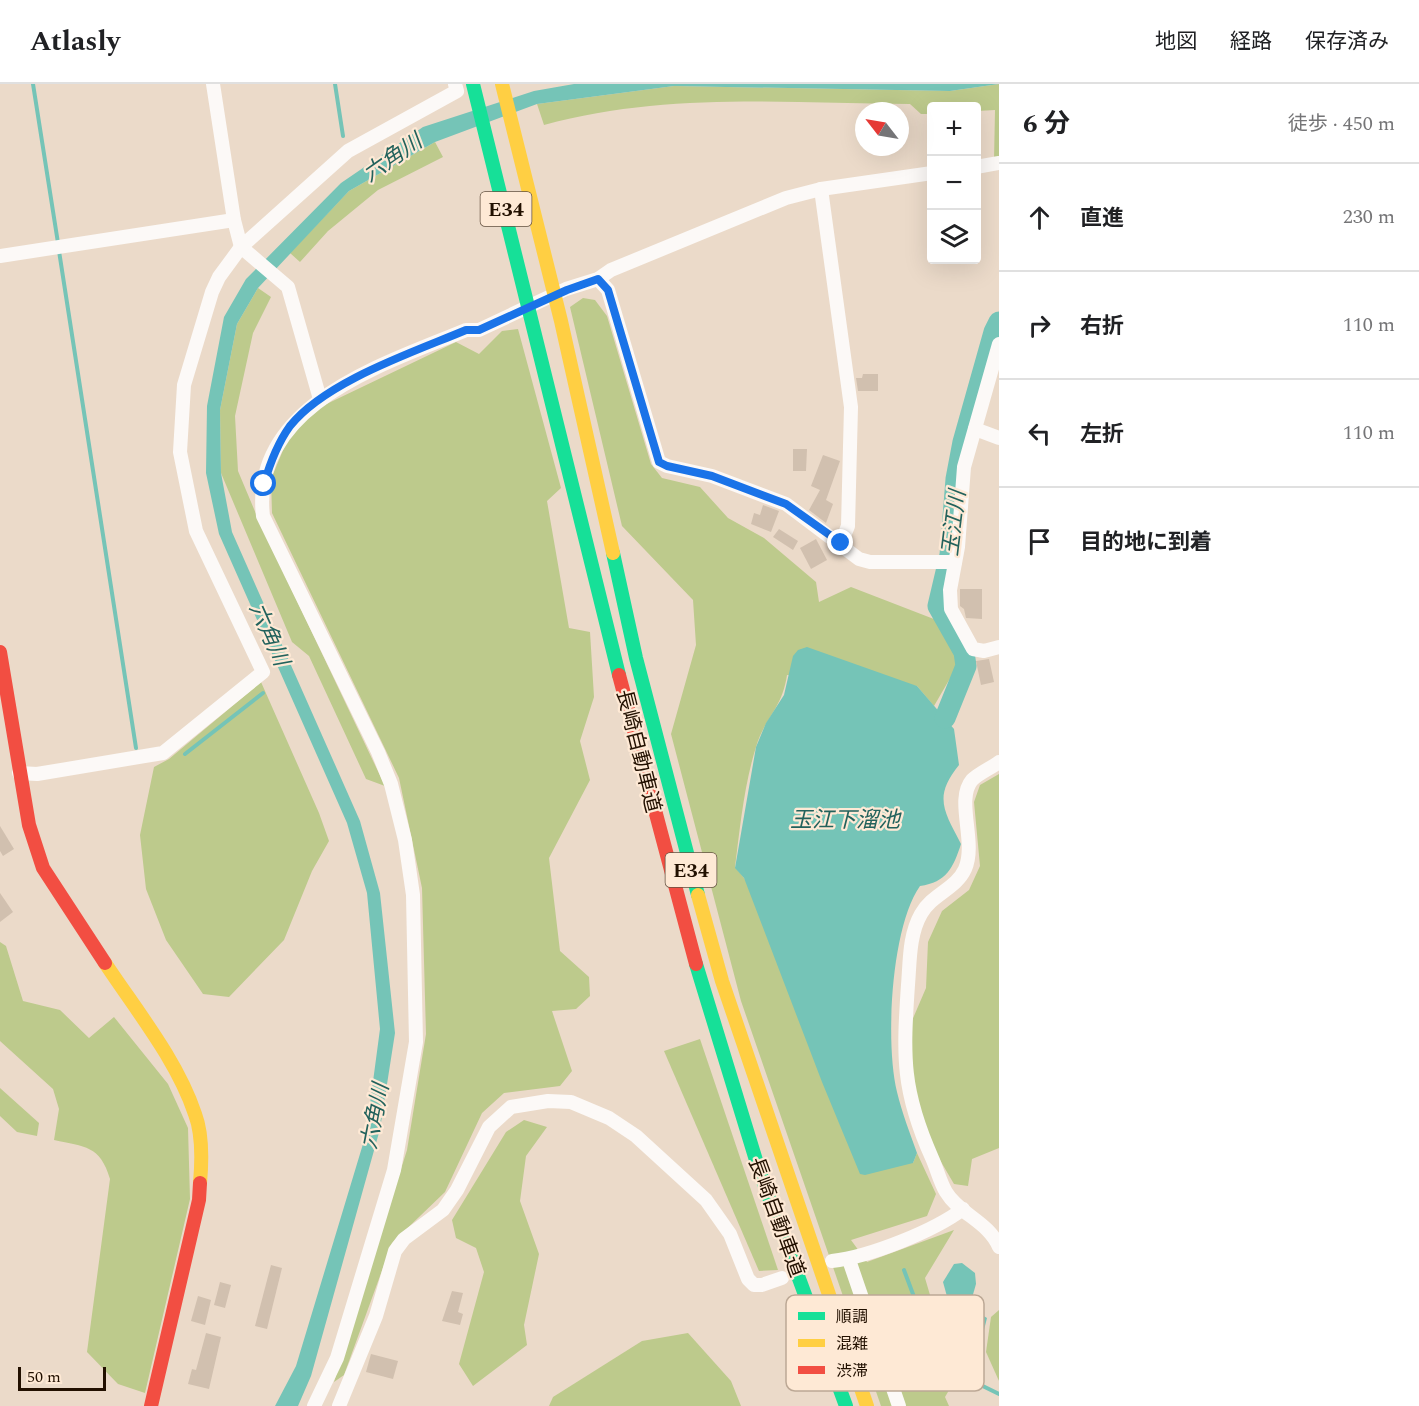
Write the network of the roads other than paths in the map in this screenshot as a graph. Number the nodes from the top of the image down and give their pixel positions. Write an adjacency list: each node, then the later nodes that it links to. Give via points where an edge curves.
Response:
1 (213, 84): 9 (street)
2 (455, 84): 10 (street, via 457,91 348,151)
3 (473, 84): 28 (main road, 長崎自動車道 / E34, via 616,663 702,986 759,1170)
4 (502, 84): 29 (main road, 長崎自動車道 / E34, via 684,847 722,981)
5 (999, 163): 6 (street)
6 (981, 165)
7 (927, 174): 8 (street)
8 (821, 189): 12 (street, via 786,198 611,270); 17 (street, via 851,407 848,526)
9 (234, 220): 10 (street); 11 (street)
10 (241, 247): 14 (street, via 288,287); 22 (street, via 212,292 191,356 184,385 180,452 196,531 263,672 163,753 37,774)
11 (0, 256)
12 (598, 279): 14 (street, via 479,330 466,330 397,359); 17 (street, via 608,290 659,462 712,476 786,504)
13 (999, 344): 15 (street)
14 (320, 399): 35 (street, via 291,426 271,460 261,498 263,516 331,650 391,784 413,895 416,1042 394,1170 336,1358)
15 (975, 429): 16 (street); 18 (street, via 964,467)
16 (999, 438)
17 (841, 543): 18 (street, via 870,562)
18 (949, 561): 19 (street, via 951,609 973,649)
19 (999, 647)
20 (0, 652): 22 (main road)
21 (999, 762): 23 (street, via 973,780 965,793 970,850 965,869 955,883 933,897 920,915 911,940 904,1040 907,1087 917,1127 946,1193)
22 (19, 773): 34 (main road, via 29,825 43,868 170,1065 196,1115 202,1158 199,1200)
23 (963, 1209): 24 (street, via 979,1220); 25 (street, via 932,1229)
24 (999, 1247)
25 (849, 1260): 26 (street); 30 (street)
26 (832, 1261)
27 (782, 1278): 36 (street, via 754,1285 730,1234 706,1200 636,1136 609,1118 571,1102 511,1107 489,1127 443,1210 404,1239 395,1251 376,1316)
28 (805, 1295)
29 (829, 1295)
30 (861, 1295)
31 (840, 1391): 37 (main road, 長崎自動車道 / E34)
32 (862, 1391): 38 (main road, 長崎自動車道 / E34)
33 (894, 1391): 39 (street)
34 (151, 1406)
35 (314, 1406)
36 (339, 1406)
37 (846, 1406)
38 (867, 1406)
39 (899, 1406)

